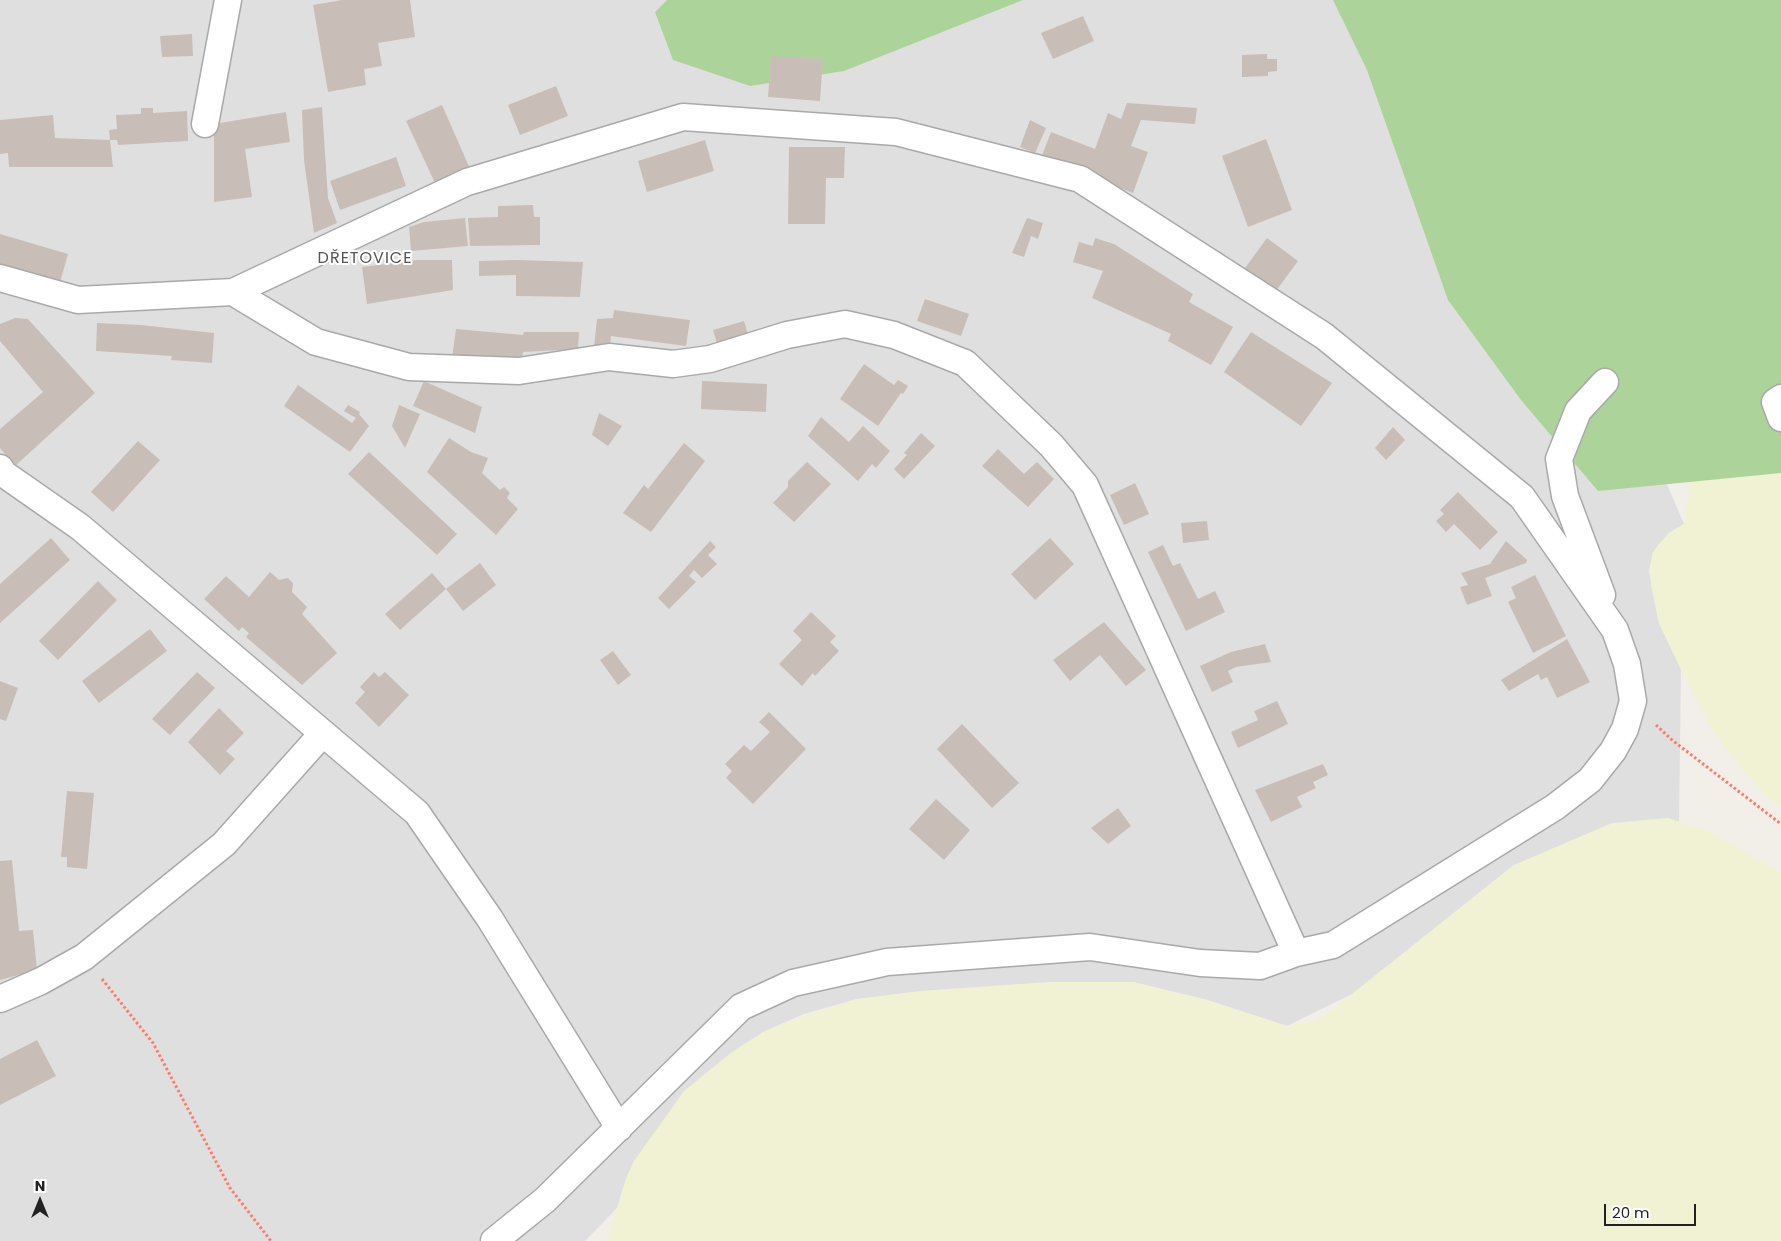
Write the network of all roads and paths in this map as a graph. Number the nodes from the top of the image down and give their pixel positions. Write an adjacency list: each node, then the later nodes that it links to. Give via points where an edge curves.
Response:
1 (228, 0): 2 (street)
2 (205, 124)
3 (0, 278): 4 (street, via 78,300)
4 (233, 292): 9 (street, via 467,182 683,117 896,132 1080,179 1324,336 1522,496); 13 (street, via 316,342 409,367 519,372 609,357 673,364 710,359 786,335 845,324 894,335 965,363 1051,445 1085,485)
5 (1605, 382): 9 (street, via 1578,411 1559,459 1565,496)
6 (1781, 398): 7 (street, via 1775,402)
7 (1781, 418)
8 (0, 468): 11 (street, via 80,527)
9 (1615, 630): 10 (street, via 1628,664)
10 (1633, 701): 12 (path, via 1672,740); 13 (street, via 1625,729 1613,751 1590,780 1555,807 1333,945)
11 (323, 733): 14 (street, via 224,844); 16 (street, via 418,813 490,919)
12 (1781, 824)
13 (1296, 953): 16 (street, via 1260,966 1200,963 1090,947 887,962 793,983 741,1007)
14 (84, 957): 15 (street, via 42,981); 17 (path, via 153,1043 230,1188)
15 (0, 999)
16 (619, 1128): 18 (street, via 545,1200)
17 (271, 1241)
18 (494, 1241)

